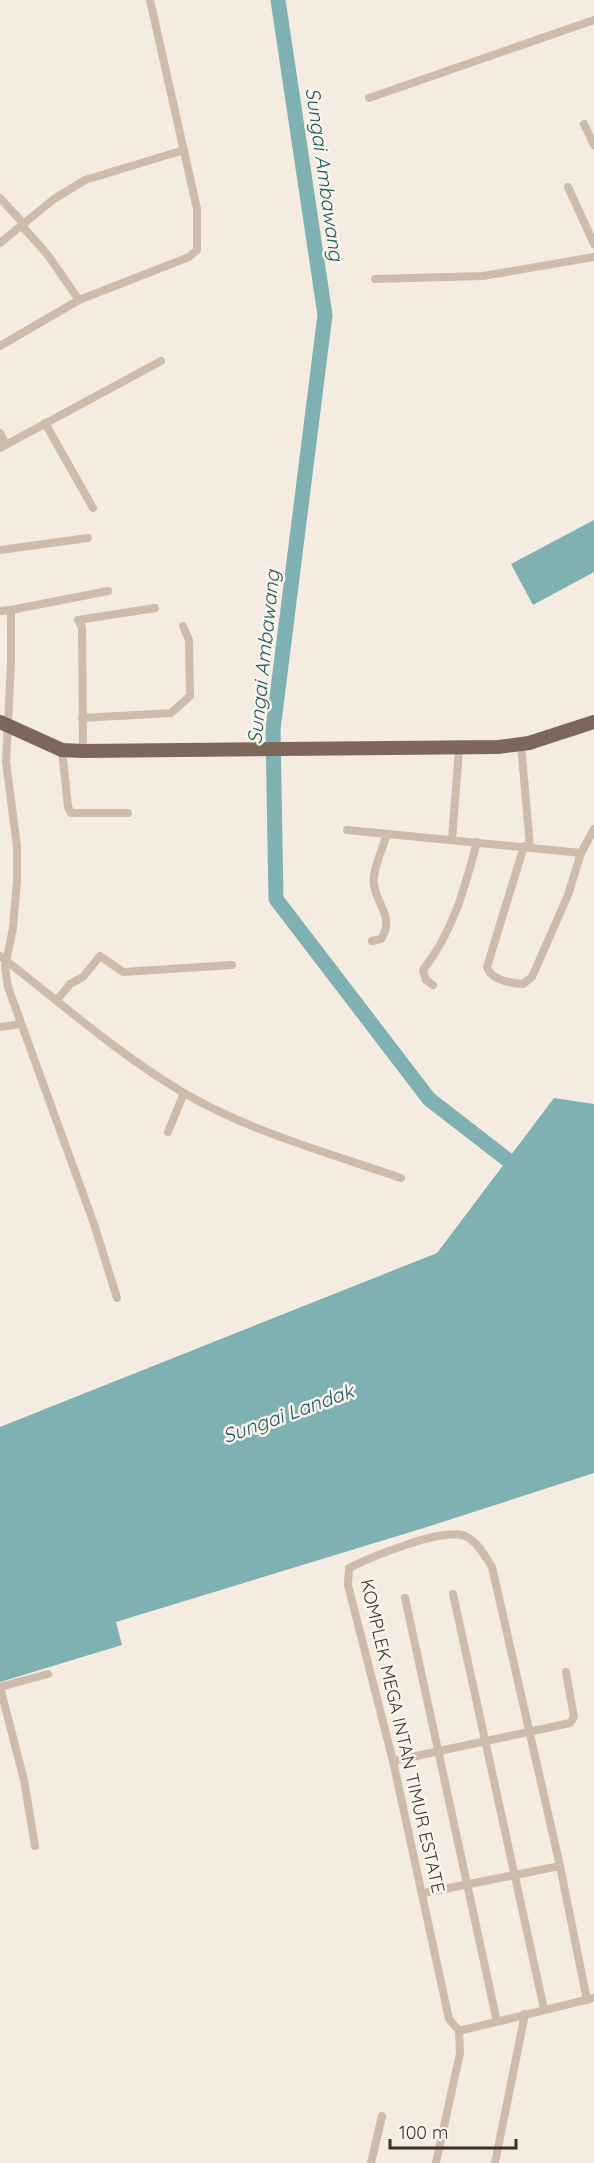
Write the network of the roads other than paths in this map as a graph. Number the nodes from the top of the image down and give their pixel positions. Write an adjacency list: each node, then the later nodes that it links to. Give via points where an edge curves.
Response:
1 (150, 0): 6 (street)
2 (594, 20): 3 (street)
3 (369, 98)
4 (584, 124): 5 (street)
5 (594, 145)
6 (184, 150): 9 (street, via 85,180); 14 (street, via 198,219 199,241 194,254)
7 (568, 187): 11 (street)
8 (0, 198): 9 (street)
9 (22, 224): 10 (street); 14 (street)
10 (0, 243)
11 (594, 244)
12 (594, 257): 13 (street, via 483,276)
13 (375, 279)
14 (79, 300): 15 (street)
15 (0, 346)
16 (161, 361): 17 (street)
17 (45, 423): 19 (street); 20 (street)
18 (0, 433): 19 (street)
19 (3, 446)
20 (93, 508)
21 (88, 538): 22 (street)
22 (0, 550)
23 (108, 591): 25 (street)
24 (155, 608): 28 (street, via 78,620)
25 (11, 610): 26 (street); 30 (street, via 11,663)
26 (0, 611)
27 (183, 626): 28 (street, via 189,640 190,696 171,713)
28 (82, 718): 34 (street)
29 (594, 722): 31 (main road)
30 (4, 724): 33 (main road); 35 (street)
31 (521, 744): 32 (main road); 42 (street)
32 (459, 749): 34 (main road); 40 (street)
33 (62, 750): 34 (main road); 36 (street, via 71,813)
34 (83, 751)
35 (4, 774): 45 (street, via 17,846 17,881 13,928)
36 (128, 813)
37 (594, 829): 43 (street)
38 (347, 830): 39 (street)
39 (387, 834): 40 (street); 44 (street, via 374,884 387,926 381,939)
40 (452, 840): 41 (street)
41 (477, 842): 42 (street); 47 (street, via 453,922 423,970 426,980)
42 (527, 847): 43 (street); 43 (street, via 487,967 491,975 523,984 532,977 568,895)
43 (581, 853)
44 (372, 941)
45 (3, 958): 48 (street); 49 (street, via 5,977)
46 (232, 965): 48 (street, via 123,972 100,956)
47 (433, 985)
48 (57, 1000): 51 (street)
49 (21, 1024): 50 (street); 54 (street)
50 (0, 1027)
51 (184, 1093): 52 (street); 53 (street, via 265,1131)
52 (168, 1132)
53 (401, 1178)
54 (117, 1298)
55 (453, 1594): 61 (street)
56 (405, 1598): 62 (street)
57 (566, 1672): 60 (street, via 573,1721)
58 (48, 1674): 59 (street)
59 (0, 1687): 64 (street, via 24,1780)
60 (530, 1731): 61 (street); 63 (street, KOMPLEK MEGA INTAN TIMUR ESTATE, via 492,1567 468,1537 448,1534 406,1545 347,1572); 65 (street)
61 (487, 1740): 62 (street); 66 (street)
62 (439, 1751): 63 (street); 67 (street)
63 (393, 1761): 68 (street, KOMPLEK MEGA INTAN TIMUR ESTATE)
64 (35, 1846)
65 (560, 1866): 66 (street); 69 (street)
66 (516, 1875): 67 (street); 70 (street)
67 (468, 1885): 68 (street); 72 (street)
68 (424, 1893): 73 (street, KOMPLEK MEGA INTAN TIMUR ESTATE, via 449,2019)
69 (591, 1999): 70 (street)
70 (544, 2009): 71 (street)
71 (525, 2014): 72 (street); 77 (street)
72 (497, 2022): 73 (street)
73 (459, 2031): 76 (street, via 460,2053)
74 (382, 2116): 75 (street)
75 (371, 2163)
76 (436, 2163)
77 (495, 2163)

